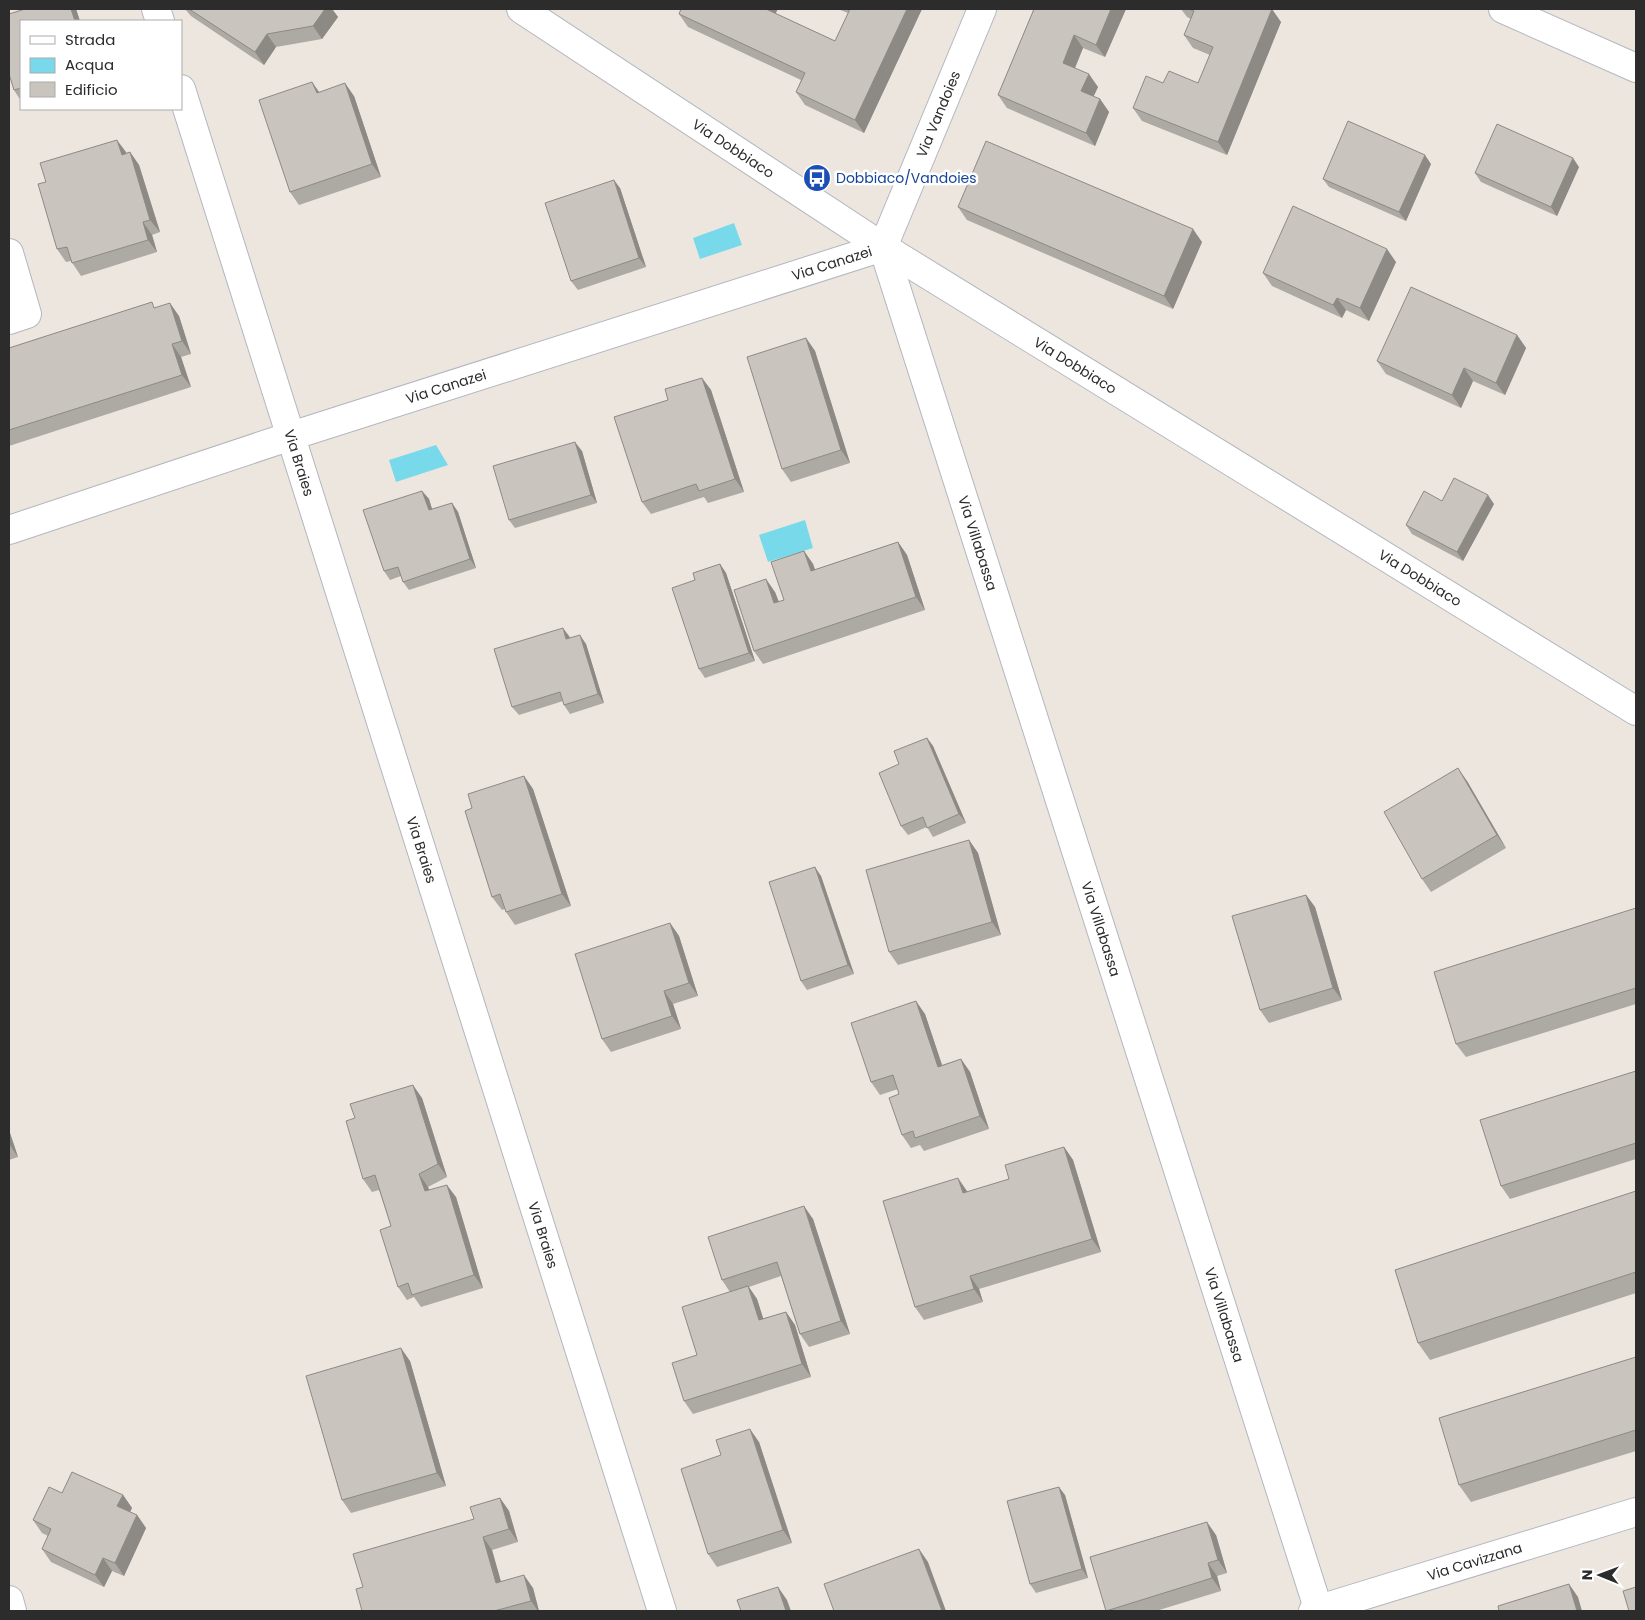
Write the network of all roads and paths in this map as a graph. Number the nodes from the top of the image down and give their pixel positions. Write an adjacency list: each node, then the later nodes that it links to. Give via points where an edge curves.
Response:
1 (522, 9): 6 (street, Via Dobbiaco)
2 (982, 9): 6 (street, Via Vandoies)
3 (1503, 9): 4 (street)
4 (1636, 68)
5 (182, 92): 9 (street, Via Braies)
6 (883, 246): 9 (street, Via Canazei); 11 (street, Via Dobbiaco); 16 (street, Via Villabassa)
7 (9, 253): 8 (street, via 27,314)
8 (9, 320)
9 (291, 436): 10 (street, Via Canazei); 15 (street, Via Braies)
10 (9, 530)
11 (1636, 711)
12 (1636, 1512): 16 (street, Via Cavizzana)
13 (9, 1600): 14 (street)
14 (12, 1611)
15 (662, 1611)
16 (1316, 1611)

